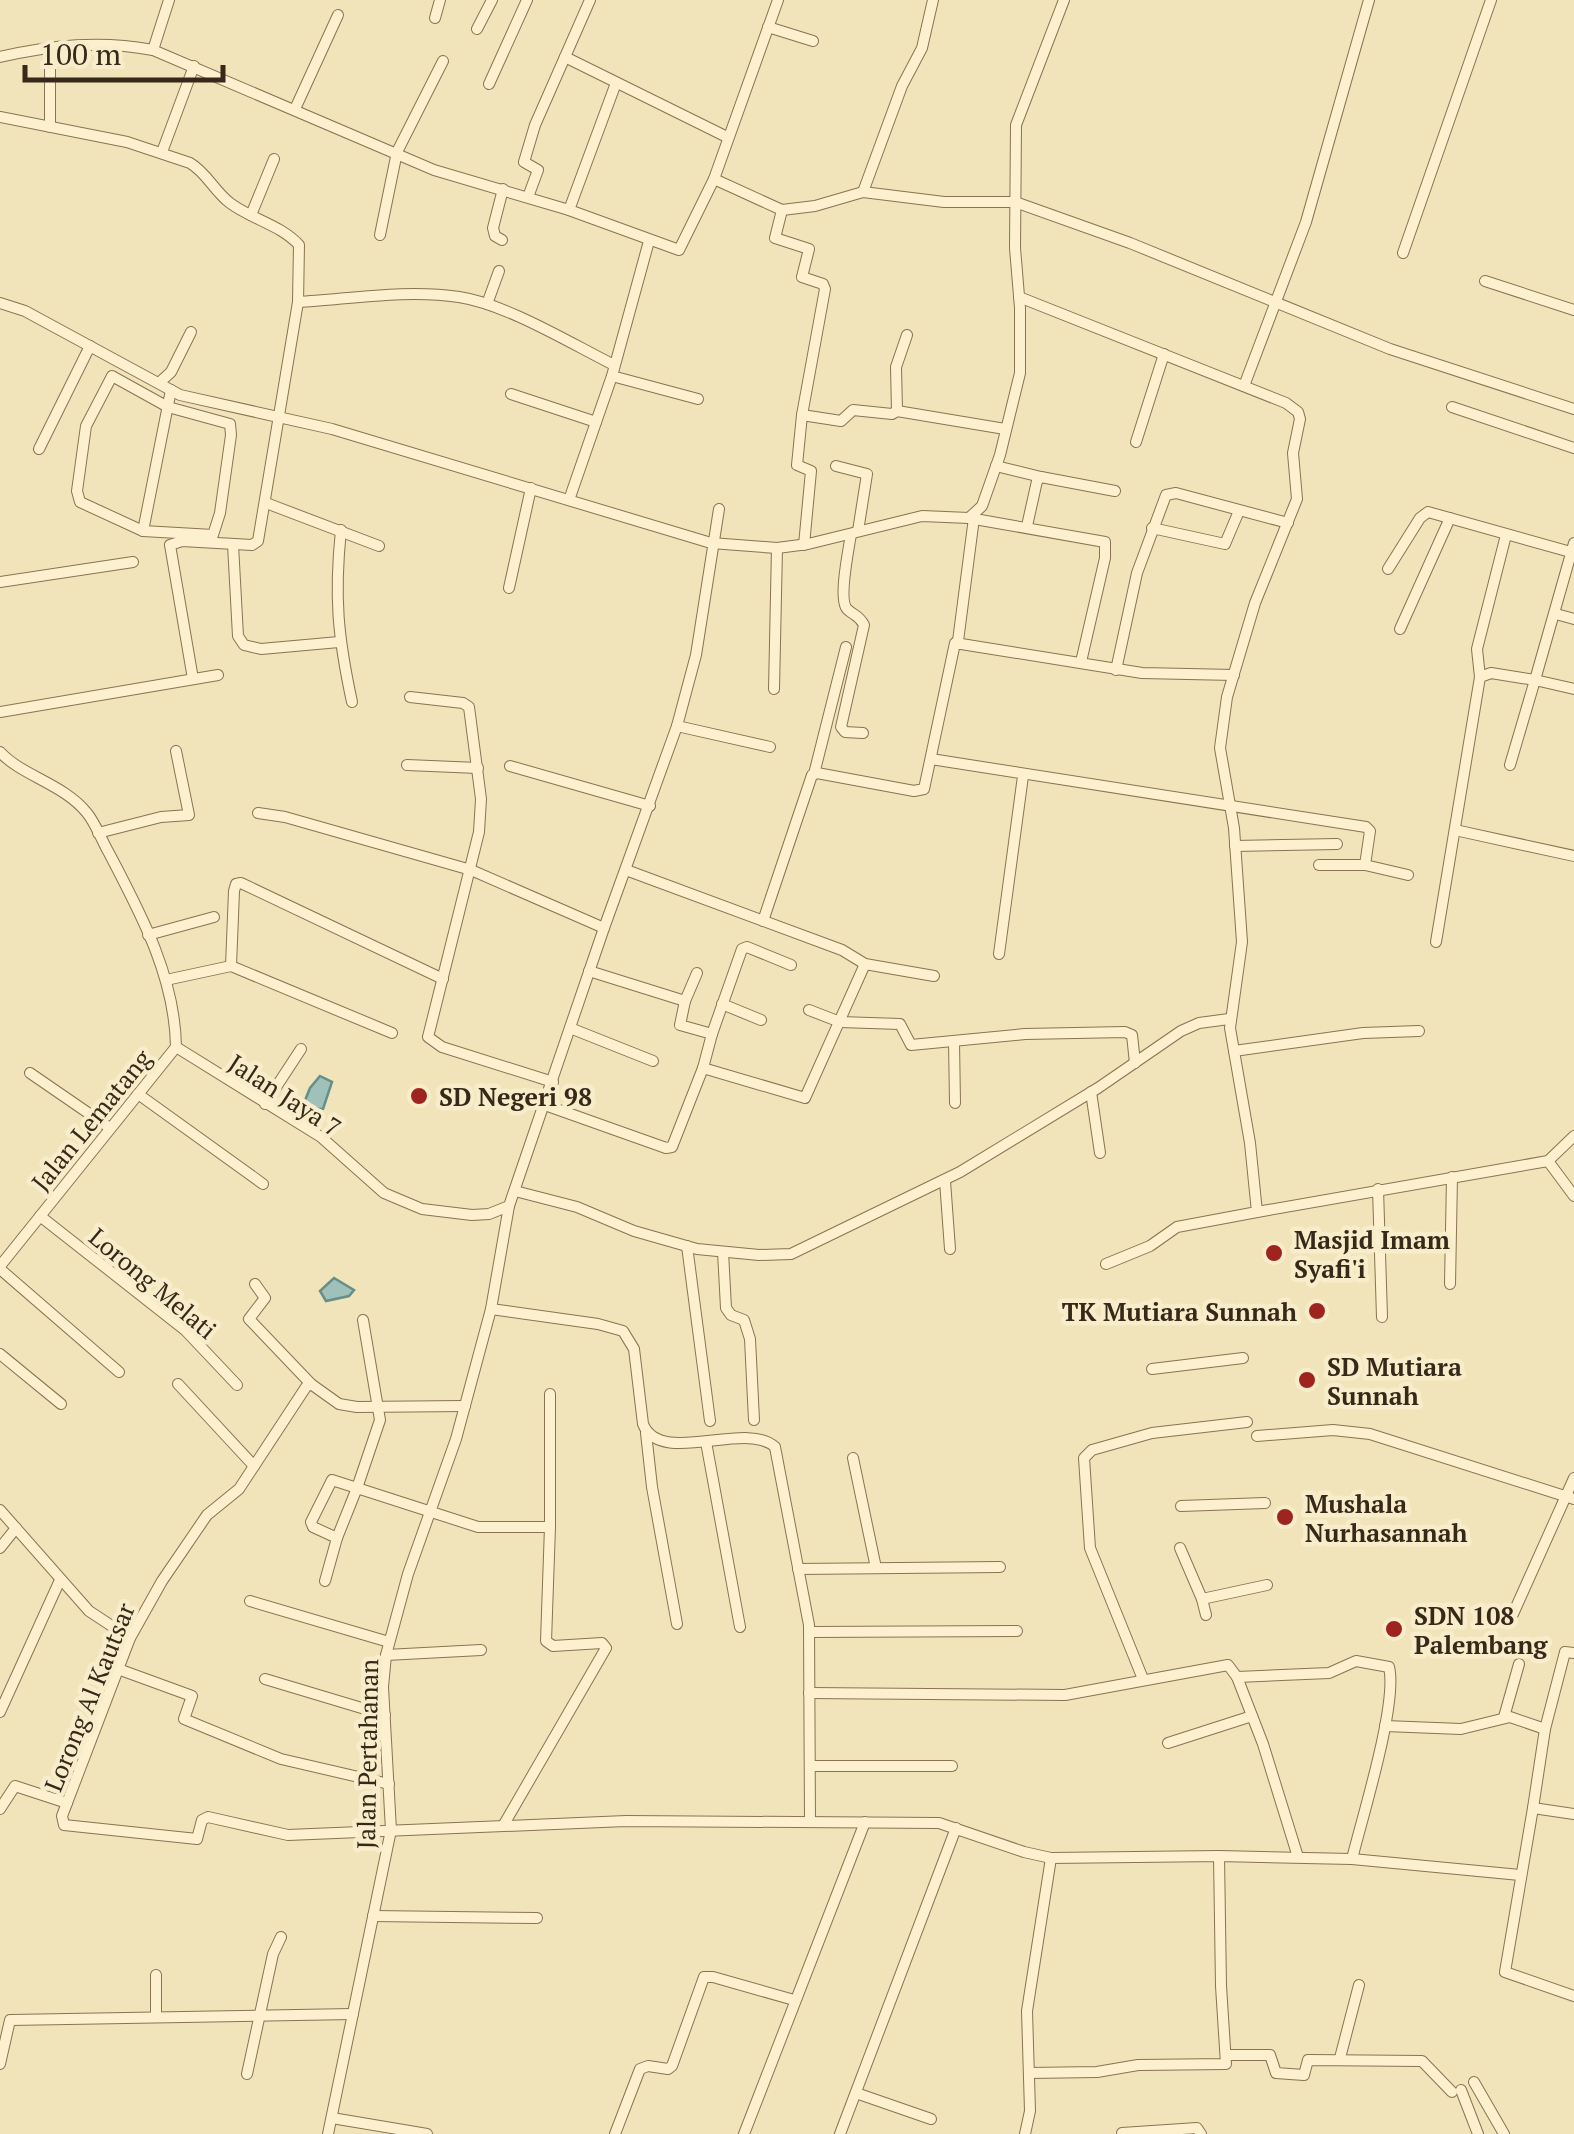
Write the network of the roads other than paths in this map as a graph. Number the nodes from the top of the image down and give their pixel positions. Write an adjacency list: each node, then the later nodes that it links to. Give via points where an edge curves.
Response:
1 (169, 0): 17 (street)
2 (440, 0): 12 (street)
3 (492, 0): 14 (street)
4 (527, 0): 23 (street)
5 (590, 0): 18 (street)
6 (778, 0): 13 (street)
7 (933, 0): 33 (street, via 922,48)
8 (1064, 0): 35 (street, via 1018,115)
9 (1369, 0): 47 (street, via 1306,222)
10 (1491, 0): 42 (street)
11 (338, 15): 24 (street)
12 (435, 18)
13 (768, 27): 15 (street); 27 (street)
14 (478, 29)
15 (813, 41)
16 (50, 48): 17 (street, via 114,42); 19 (street); 26 (street)
17 (153, 50): 21 (street)
18 (566, 56): 22 (street); 34 (street, via 524,157 538,170)
19 (0, 58)
20 (444, 62): 29 (street)
21 (194, 66): 24 (street); 28 (street)
22 (616, 83): 27 (street); 36 (street)
23 (490, 84)
24 (296, 109): 29 (street)
25 (0, 117): 26 (street)
26 (50, 127): 28 (street)
27 (727, 138): 31 (street)
28 (162, 152): 38 (street, via 198,168)
29 (397, 152): 32 (street); 39 (street)
30 (274, 160): 38 (street)
31 (714, 179): 37 (street); 41 (street, via 681,249)
32 (503, 189): 34 (street); 40 (street, via 492,228)
33 (863, 192): 35 (street); 37 (street)
34 (528, 197): 36 (street)
35 (1015, 202): 45 (street); 47 (street)
36 (568, 210): 41 (street)
37 (782, 210): 65 (street, via 775,238 809,249 802,276 826,289)
38 (251, 215): 46 (street, via 298,245)
39 (380, 234)
40 (502, 240)
41 (649, 241): 55 (street)
42 (1403, 253)
43 (499, 271): 49 (street)
44 (1486, 280): 50 (street)
45 (1019, 297): 54 (street); 68 (street, via 1020,373)
46 (298, 302): 49 (street, via 386,295); 66 (street)
47 (1276, 302): 57 (street); 63 (street, via 1408,356)
48 (0, 303): 53 (street)
49 (486, 304): 55 (street)
50 (1574, 310)
51 (191, 332): 56 (street)
52 (907, 334): 64 (street, via 896,368)
53 (90, 346): 56 (street); 71 (street)
54 (1164, 354): 57 (street); 69 (street)
55 (613, 370): 60 (street); 67 (street)
56 (159, 383): 58 (street)
57 (1244, 386): 83 (street, via 1298,412 1298,491)
58 (170, 390): 61 (street); 66 (street)
59 (511, 394): 67 (street)
60 (698, 399)
61 (168, 407): 87 (street); 87 (street, via 230,424 218,525 208,535); 87 (street, via 112,376 82,444 80,502)
62 (1452, 407): 70 (street)
63 (1574, 409)
64 (897, 411): 65 (street, via 853,410 841,421); 68 (street)
65 (802, 415): 92 (street, via 797,465 810,471)
66 (281, 418): 75 (street); 78 (street)
67 (596, 422): 77 (street)
68 (1005, 429): 73 (street)
69 (1136, 442)
70 (1574, 448)
71 (39, 449)
72 (836, 466): 88 (street, via 866,474)
73 (996, 466): 74 (street); 81 (street)
74 (1041, 476): 76 (street); 84 (street)
75 (531, 488): 77 (street); 99 (street)
76 (1115, 490)
77 (569, 500): 90 (street)
78 (266, 503): 86 (street); 91 (street, via 256,545)
79 (719, 509): 90 (street, Jalan Pertahanan)
80 (1239, 511): 83 (street); 85 (street, via 1225,544); 85 (street, via 1170,493)
81 (972, 518): 84 (street); 88 (street, via 922,516); 104 (street)
82 (1450, 518): 89 (street); 97 (street, via 1425,513); 102 (street)
83 (1288, 523): 109 (street)
84 (1027, 526): 106 (street, via 1106,544)
85 (1152, 528): 107 (street)
86 (340, 530): 93 (street); 103 (street)
87 (144, 531)
88 (854, 533): 92 (street); 119 (street, via 844,604 864,625 840,727)
89 (1506, 535): 95 (street); 110 (street, via 1477,649)
90 (711, 544): 94 (street); 118 (street, Jalan Pertahanan, via 696,654)
91 (233, 545): 103 (street, via 238,636 244,644 261,649); 111 (street, via 170,545)
92 (804, 545): 94 (street)
93 (379, 546)
94 (777, 548): 114 (street)
95 (1573, 549): 100 (street)
96 (134, 562): 98 (street)
97 (1388, 569)
98 (0, 582)
99 (509, 588)
100 (1556, 614): 101 (street); 112 (street)
101 (1574, 619)
102 (1400, 629)
103 (340, 642): 116 (street)
104 (958, 642): 106 (street); 123 (street)
105 (846, 647): 129 (street)
106 (1082, 662): 107 (street)
107 (1116, 670): 109 (street)
108 (218, 674): 111 (street)
109 (1234, 676): 132 (street, via 1220,748)
110 (1480, 678): 112 (street, via 1491,673); 134 (street)
111 (193, 679): 117 (street)
112 (1534, 680): 113 (street); 125 (street)
113 (1574, 688)
114 (774, 689)
115 (410, 696): 127 (street, via 468,706)
116 (352, 702)
117 (0, 712)
118 (677, 726): 120 (street); 131 (street, Jalan Pertahanan)
119 (863, 733)
120 (770, 747)
121 (176, 752): 135 (street, via 188,815)
122 (4, 756): 128 (street); 135 (street, via 50,781 87,813)
123 (931, 759): 129 (street, via 922,791); 130 (street)
124 (407, 765): 127 (street)
125 (1510, 765)
126 (510, 766): 131 (street)
127 (478, 768): 141 (street, via 479,832)
128 (0, 771)
129 (814, 774): 145 (street)
130 (1023, 776): 132 (street); 149 (street)
131 (650, 806): 142 (street, Jalan Pertahanan)
132 (1230, 806): 137 (street); 140 (street, via 1369,828)
133 (258, 813): 141 (street)
134 (1455, 830): 138 (street); 148 (street)
135 (98, 833): 147 (street)
136 (1337, 844): 137 (street)
137 (1235, 846): 161 (street, via 1242,942)
138 (1574, 856)
139 (1319, 864): 140 (street)
140 (1364, 866): 143 (street)
141 (471, 870): 146 (street); 156 (street)
142 (626, 870): 145 (street); 146 (street, Jalan Pertahanan)
143 (1408, 874)
144 (214, 917): 147 (street)
145 (763, 921): 150 (street)
146 (604, 928): 153 (street, Jalan Pertahanan)
147 (148, 935): 157 (street)
148 (1436, 942)
149 (999, 954)
150 (866, 964): 155 (street); 163 (street)
151 (790, 965): 159 (street, via 745,947)
152 (232, 966): 156 (street, via 234,886 241,882); 157 (street); 166 (street)
153 (589, 972): 158 (street); 164 (street, Jalan Pertahanan)
154 (697, 972): 158 (street)
155 (934, 976)
156 (444, 979): 176 (street, via 428,1026 430,1040)
157 (166, 980): 169 (street)
158 (685, 1001): 167 (street, via 680,1025)
159 (722, 1004): 162 (street); 167 (street)
160 (809, 1010): 163 (street)
161 (1230, 1019): 171 (street); 173 (street, via 1181,1031)
162 (761, 1020)
163 (840, 1022): 168 (street, via 900,1024 910,1045); 174 (street, via 805,1098)
164 (570, 1028): 172 (street); 176 (street, Jalan Pertahanan)
165 (1419, 1031): 171 (street)
166 (392, 1033)
167 (712, 1034): 174 (street)
168 (954, 1042): 173 (street, via 1124,1032 1132,1035); 179 (street)
169 (176, 1047): 178 (street, Jalan Lematang); 180 (street, Jalan Jaya 7)
170 (301, 1050): 180 (street)
171 (1234, 1052): 193 (street)
172 (653, 1061)
173 (1135, 1063): 177 (street)
174 (703, 1068): 181 (street, via 670,1147)
175 (30, 1072): 182 (street)
176 (552, 1082): 181 (street, Jalan Pertahanan)
177 (1091, 1092): 184 (street); 187 (street)
178 (138, 1094): 182 (street, Jalan Lematang); 188 (street)
179 (955, 1102)
180 (265, 1104): 192 (street, Jalan Jaya 7, via 321,1136 384,1192 422,1209 472,1215)
181 (545, 1105): 190 (street, Jalan Pertahanan)
182 (110, 1128): 194 (street, Jalan Lematang)
183 (1574, 1136): 185 (street)
184 (1100, 1153)
185 (1549, 1162): 186 (street); 191 (street)
186 (1452, 1177): 189 (street); 201 (street)
187 (944, 1181): 196 (street); 197 (street, via 791,1254)
188 (264, 1184)
189 (1378, 1189): 193 (street); 203 (street)
190 (515, 1191): 192 (street, Jalan Pertahanan); 195 (street)
191 (1574, 1196)
192 (509, 1206): 202 (street, Jalan Pertahanan)
193 (1257, 1212): 198 (street, via 1184,1225)
194 (40, 1216): 199 (street, Jalan Lematang); 211 (street, Lorong Melati, via 185,1330)
195 (687, 1246): 197 (street); 217 (street)
196 (950, 1249)
197 (723, 1252): 216 (street, via 726,1308 749,1332)
198 (1106, 1264)
199 (0, 1268): 208 (street)
200 (255, 1284): 210 (street, via 266,1298 249,1319)
201 (1450, 1284)
202 (491, 1309): 215 (street, Jalan Pertahanan); 219 (street, via 623,1331 634,1349)
203 (1382, 1318)
204 (363, 1320): 214 (street)
205 (0, 1354): 213 (street)
206 (1243, 1358): 207 (street)
207 (1152, 1369)
208 (119, 1372)
209 (178, 1384): 223 (street)
210 (310, 1384): 214 (street, via 339,1404); 223 (street, Lorong Al Kautsar)
211 (237, 1385)
212 (550, 1394): 231 (street)
213 (61, 1404)
214 (378, 1406): 215 (street); 225 (street, via 379,1428)
215 (465, 1406): 230 (street, Jalan Pertahanan)
216 (754, 1420)
217 (710, 1421)
218 (1248, 1422): 259 (street, via 1152,1432 1084,1458 1090,1548)
219 (646, 1433): 221 (street, via 662,1442); 246 (street)
220 (1257, 1436): 226 (street, via 1370,1434)
221 (706, 1442): 238 (street, via 767,1440 776,1447); 247 (street)
222 (853, 1458): 237 (street)
223 (254, 1466): 250 (street, Lorong Al Kautsar, via 239,1489 207,1515)
224 (1574, 1478): 226 (street)
225 (356, 1488): 230 (street); 233 (street); 233 (street, via 332,1480 311,1522)
226 (1570, 1498): 244 (street)
227 (1265, 1503): 228 (street)
228 (1181, 1506)
229 (0, 1510): 232 (street)
230 (430, 1513): 231 (street, via 478,1528); 251 (street, Jalan Pertahanan)
231 (550, 1527): 277 (street, via 546,1641 606,1648)
232 (16, 1528): 234 (street); 239 (street)
233 (337, 1538): 240 (street)
234 (0, 1548)
235 (1180, 1548): 242 (street)
236 (1000, 1566): 237 (street)
237 (876, 1568): 238 (street)
238 (798, 1569): 249 (street)
239 (60, 1580): 250 (street, via 89,1612); 261 (street)
240 (326, 1581)
241 (1267, 1585): 242 (street)
242 (1202, 1599): 245 (street)
243 (250, 1601): 251 (street)
244 (1513, 1614)
245 (1206, 1615)
246 (677, 1624)
247 (740, 1627)
248 (1017, 1631): 249 (street)
249 (809, 1632): 260 (street)
250 (130, 1638): 256 (street, Lorong Al Kautsar)
251 (389, 1642): 254 (street, Jalan Pertahanan)
252 (481, 1650): 254 (street)
253 (1574, 1653): 266 (street, via 1565,1652)
254 (386, 1656): 262 (street, Jalan Pertahanan)
255 (1518, 1664): 264 (street)
256 (118, 1669): 270 (street, via 192,1696 184,1719 224,1738 281,1759); 271 (street, Lorong Al Kautsar)
257 (1237, 1677): 259 (street, via 1228,1665); 263 (street); 265 (street, via 1329,1673 1356,1661 1387,1666)
258 (265, 1678): 262 (street)
259 (1143, 1680): 260 (street, via 1065,1695)
260 (809, 1693): 268 (street)
261 (0, 1712)
262 (385, 1715): 270 (street, Jalan Pertahanan)
263 (1252, 1716): 267 (street); 281 (street)
264 (1504, 1717): 265 (street, via 1461,1729); 266 (street)
265 (1385, 1726): 283 (street)
266 (1545, 1729): 272 (street)
267 (1168, 1743)
268 (810, 1766): 269 (street); 275 (street)
269 (952, 1766)
270 (390, 1784): 279 (street, Jalan Pertahanan)
271 (67, 1803): 273 (street, via 13,1786); 279 (street, Lorong Al Kautsar, via 64,1825 197,1839 208,1817 288,1834)
272 (1532, 1808): 274 (street); 284 (street)
273 (0, 1809)
274 (1574, 1814)
275 (810, 1820): 276 (street); 277 (street)
276 (865, 1822): 278 (street); 291 (street)
277 (504, 1826): 279 (street)
278 (956, 1828): 282 (street); 302 (street)
279 (391, 1830): 285 (street, Jalan Pertahanan)
280 (1219, 1856): 281 (street); 282 (street); 296 (street)
281 (1298, 1857): 283 (street)
282 (1050, 1858): 299 (street, via 1027,2011)
283 (1352, 1859): 284 (street)
284 (1520, 1875): 290 (street, via 1505,1972)
285 (373, 1916): 286 (street); 293 (street, Jalan Pertahanan)
286 (537, 1918)
287 (282, 1937): 292 (street)
288 (156, 1975): 294 (street)
289 (1359, 1986): 297 (street)
290 (1574, 1996)
291 (794, 2000): 308 (street, via 704,1977 672,2066 637,2072); 309 (street)
292 (262, 2014): 293 (street); 294 (street); 300 (street)
293 (353, 2014): 303 (street, Jalan Pertahanan)
294 (156, 2018): 295 (street)
295 (5, 2020): 298 (street)
296 (1228, 2054): 297 (street, via 1270,2055 1274,2072 1291,2074 1305,2074 1308,2060); 299 (street, via 1222,2066)
297 (1340, 2058): 313 (street, via 1422,2061 1457,2091)
298 (0, 2064)
299 (1029, 2072): 311 (street)
300 (247, 2074)
301 (1474, 2082): 314 (street)
302 (856, 2093): 304 (street); 310 (street)
303 (332, 2118): 306 (street, Jalan Pertahanan); 307 (street)
304 (932, 2118)
305 (1122, 2133): 312 (street, via 1197,2128)
306 (328, 2134)
307 (426, 2134)
308 (615, 2134)
309 (744, 2134)
310 (840, 2134)
311 (1025, 2134)
312 (1201, 2134)
313 (1478, 2134)
314 (1504, 2134)

